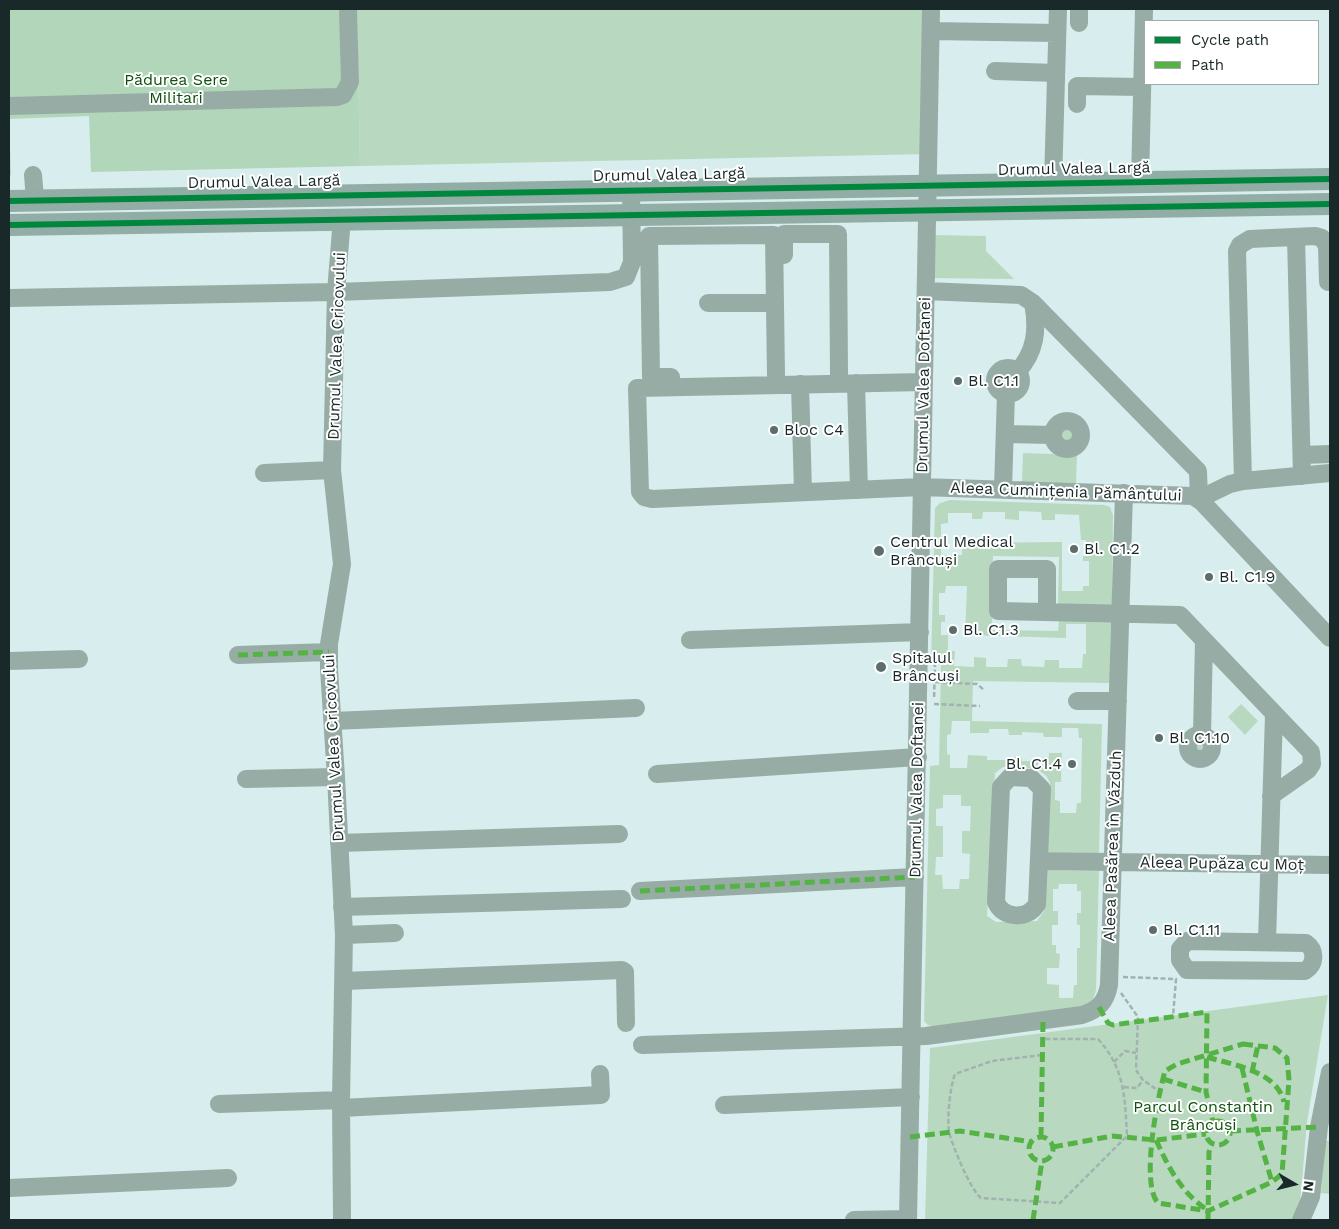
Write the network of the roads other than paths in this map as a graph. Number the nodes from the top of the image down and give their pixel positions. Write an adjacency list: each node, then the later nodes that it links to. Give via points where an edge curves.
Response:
1 (348, 9): 12 (street, via 350,82 343,94 337,97)
2 (931, 9): 5 (street)
3 (1058, 9): 6 (street)
4 (1144, 9): 7 (street)
5 (931, 31): 6 (street); 17 (street)
6 (1057, 33): 9 (street)
7 (1144, 51): 10 (street)
8 (995, 71): 9 (street)
9 (1056, 72): 16 (street)
10 (1142, 87): 11 (street, via 1077,86); 15 (street)
11 (1077, 104)
12 (9, 106)
13 (33, 174): 19 (street)
14 (1330, 179): 15 (main road, Drumul Valea Largă)
15 (1140, 182): 16 (main road, Drumul Valea Largă)
16 (1053, 183): 17 (main road, Drumul Valea Largă)
17 (928, 185): 18 (main road, Drumul Valea Largă); 22 (street, Drumul Valea Doftanei)
18 (631, 190): 19 (main road, Drumul Valea Largă); 23 (street)
19 (35, 199): 20 (main road, Drumul Valea Largă)
20 (9, 201)
21 (1330, 204): 22 (main road)
22 (927, 210): 23 (main road); 29 (street, Drumul Valea Doftanei)
23 (631, 214): 24 (main road); 28 (street, via 632,262 626,277 610,282)
24 (342, 218): 25 (main road); 28 (street, Drumul Valea Cricovului)
25 (9, 226)
26 (1296, 237): 27 (street, via 1315,236 1325,241); 42 (street); 47 (street, via 1250,239 1240,245 1235,257)
27 (1328, 282)
28 (336, 292): 30 (street); 43 (street, Drumul Valea Cricovului)
29 (926, 292): 33 (street, via 1021,295); 36 (street, Drumul Valea Doftanei)
30 (9, 298)
31 (708, 303): 32 (street)
32 (775, 303): 35 (street); 35 (street, via 774,234 649,236 651,377)
33 (1034, 303): 39 (street, via 1037,323 1028,356 1017,372 1006,368 996,375 996,387 1006,393); 53 (street, via 1198,471)
34 (839, 374): 35 (street); 35 (street, via 838,234 784,234); 36 (street)
35 (781, 375)
36 (924, 378): 37 (street); 48 (street, Drumul Valea Doftanei)
37 (856, 383): 38 (street); 50 (street)
38 (800, 384): 51 (street); 51 (street, Aleea Cumințenia Pământului, via 638,388 640,492 652,499)
39 (1005, 434): 40 (street); 49 (street)
40 (1053, 435)
41 (1330, 454): 42 (street)
42 (1302, 455): 46 (street)
43 (332, 470): 44 (street); 60 (street, Drumul Valea Cricovului, via 342,564)
44 (264, 473)
45 (1330, 473): 46 (street)
46 (1302, 476): 47 (street)
47 (1243, 481): 53 (street)
48 (921, 487): 49 (street, Aleea Cumințenia Pământului); 50 (street, Aleea Cumințenia Pământului); 56 (street, Drumul Valea Doftanei)
49 (1003, 489): 52 (street, Aleea Cumințenia Pământului)
50 (859, 490): 51 (street, Aleea Cumințenia Pământului)
51 (803, 492)
52 (1124, 493): 53 (street, Aleea Cumințenia Pământului, via 1186,495); 55 (street, Aleea Pasărea în Văzduh)
53 (1199, 499): 57 (street, Aleea Cumințenia Pământului)
54 (1047, 612): 55 (street)
55 (1121, 614): 59 (street, via 1180,615); 65 (street, Aleea Pasărea în Văzduh)
56 (920, 632): 58 (street); 70 (street, Drumul Valea Doftanei)
57 (1330, 638)
58 (690, 640)
59 (1204, 640): 67 (street); 69 (street)
60 (329, 652): 61 (street); 68 (street, Drumul Valea Cricovului)
61 (238, 655)
62 (78, 659): 63 (street)
63 (9, 661)
64 (1077, 701): 65 (street)
65 (1118, 701): 78 (street, Aleea Pasărea în Văzduh)
66 (636, 708): 68 (street)
67 (1274, 714): 74 (street); 74 (street, via 1313,758 1308,770)
68 (333, 721): 72 (street, Drumul Valea Cricovului)
69 (1202, 734)
70 (918, 757): 71 (street); 81 (street, Drumul Valea Doftanei)
71 (657, 774)
72 (336, 776): 73 (street); 76 (street, Drumul Valea Cricovului)
73 (246, 779)
74 (1271, 796): 79 (street)
75 (619, 834): 76 (street)
76 (339, 844): 84 (street, Drumul Valea Cricovului)
77 (1039, 861): 77 (street, via 1042,789 1031,778 1010,777 1001,787 996,902 1005,914 1026,915 1033,911 1037,904); 78 (street, Aleea Pupăza cu Moț)
78 (1113, 862): 79 (street, Aleea Pupăza cu Moț); 90 (street, Aleea Pasărea în Văzduh, via 1109,981 1107,994 1099,1007 1082,1015)
79 (1269, 864): 80 (street, Aleea Pupăza cu Moț); 87 (street)
80 (1330, 865)
81 (915, 877): 82 (street); 90 (street, Drumul Valea Doftanei)
82 (640, 891)
83 (622, 899): 84 (street)
84 (342, 907): 86 (street, Drumul Valea Cricovului)
85 (395, 933): 86 (street)
86 (344, 935): 88 (street, Drumul Valea Cricovului)
87 (1267, 942): 87 (street, via 1306,943 1313,953 1310,968 1305,971 1186,970 1180,960 1180,949 1187,941)
88 (344, 981): 89 (street, via 622,970 625,972); 96 (street, Drumul Valea Cricovului)
89 (626, 1023)
90 (913, 1036): 91 (street, Aleea Pasărea în Văzduh); 94 (street, Drumul Valea Doftanei)
91 (642, 1045)
92 (1330, 1072): 103 (street, via 1319,1127 1311,1197)
93 (600, 1074): 96 (street, via 601,1095)
94 (911, 1098): 97 (street); 100 (street, Drumul Valea Doftanei)
95 (219, 1104): 96 (street)
96 (341, 1104): 101 (street, Drumul Valea Cricovului)
97 (724, 1105)
98 (228, 1178): 99 (street)
99 (9, 1188)
100 (908, 1219): 102 (street)
101 (342, 1220)
102 (854, 1220)
103 (1301, 1220)

